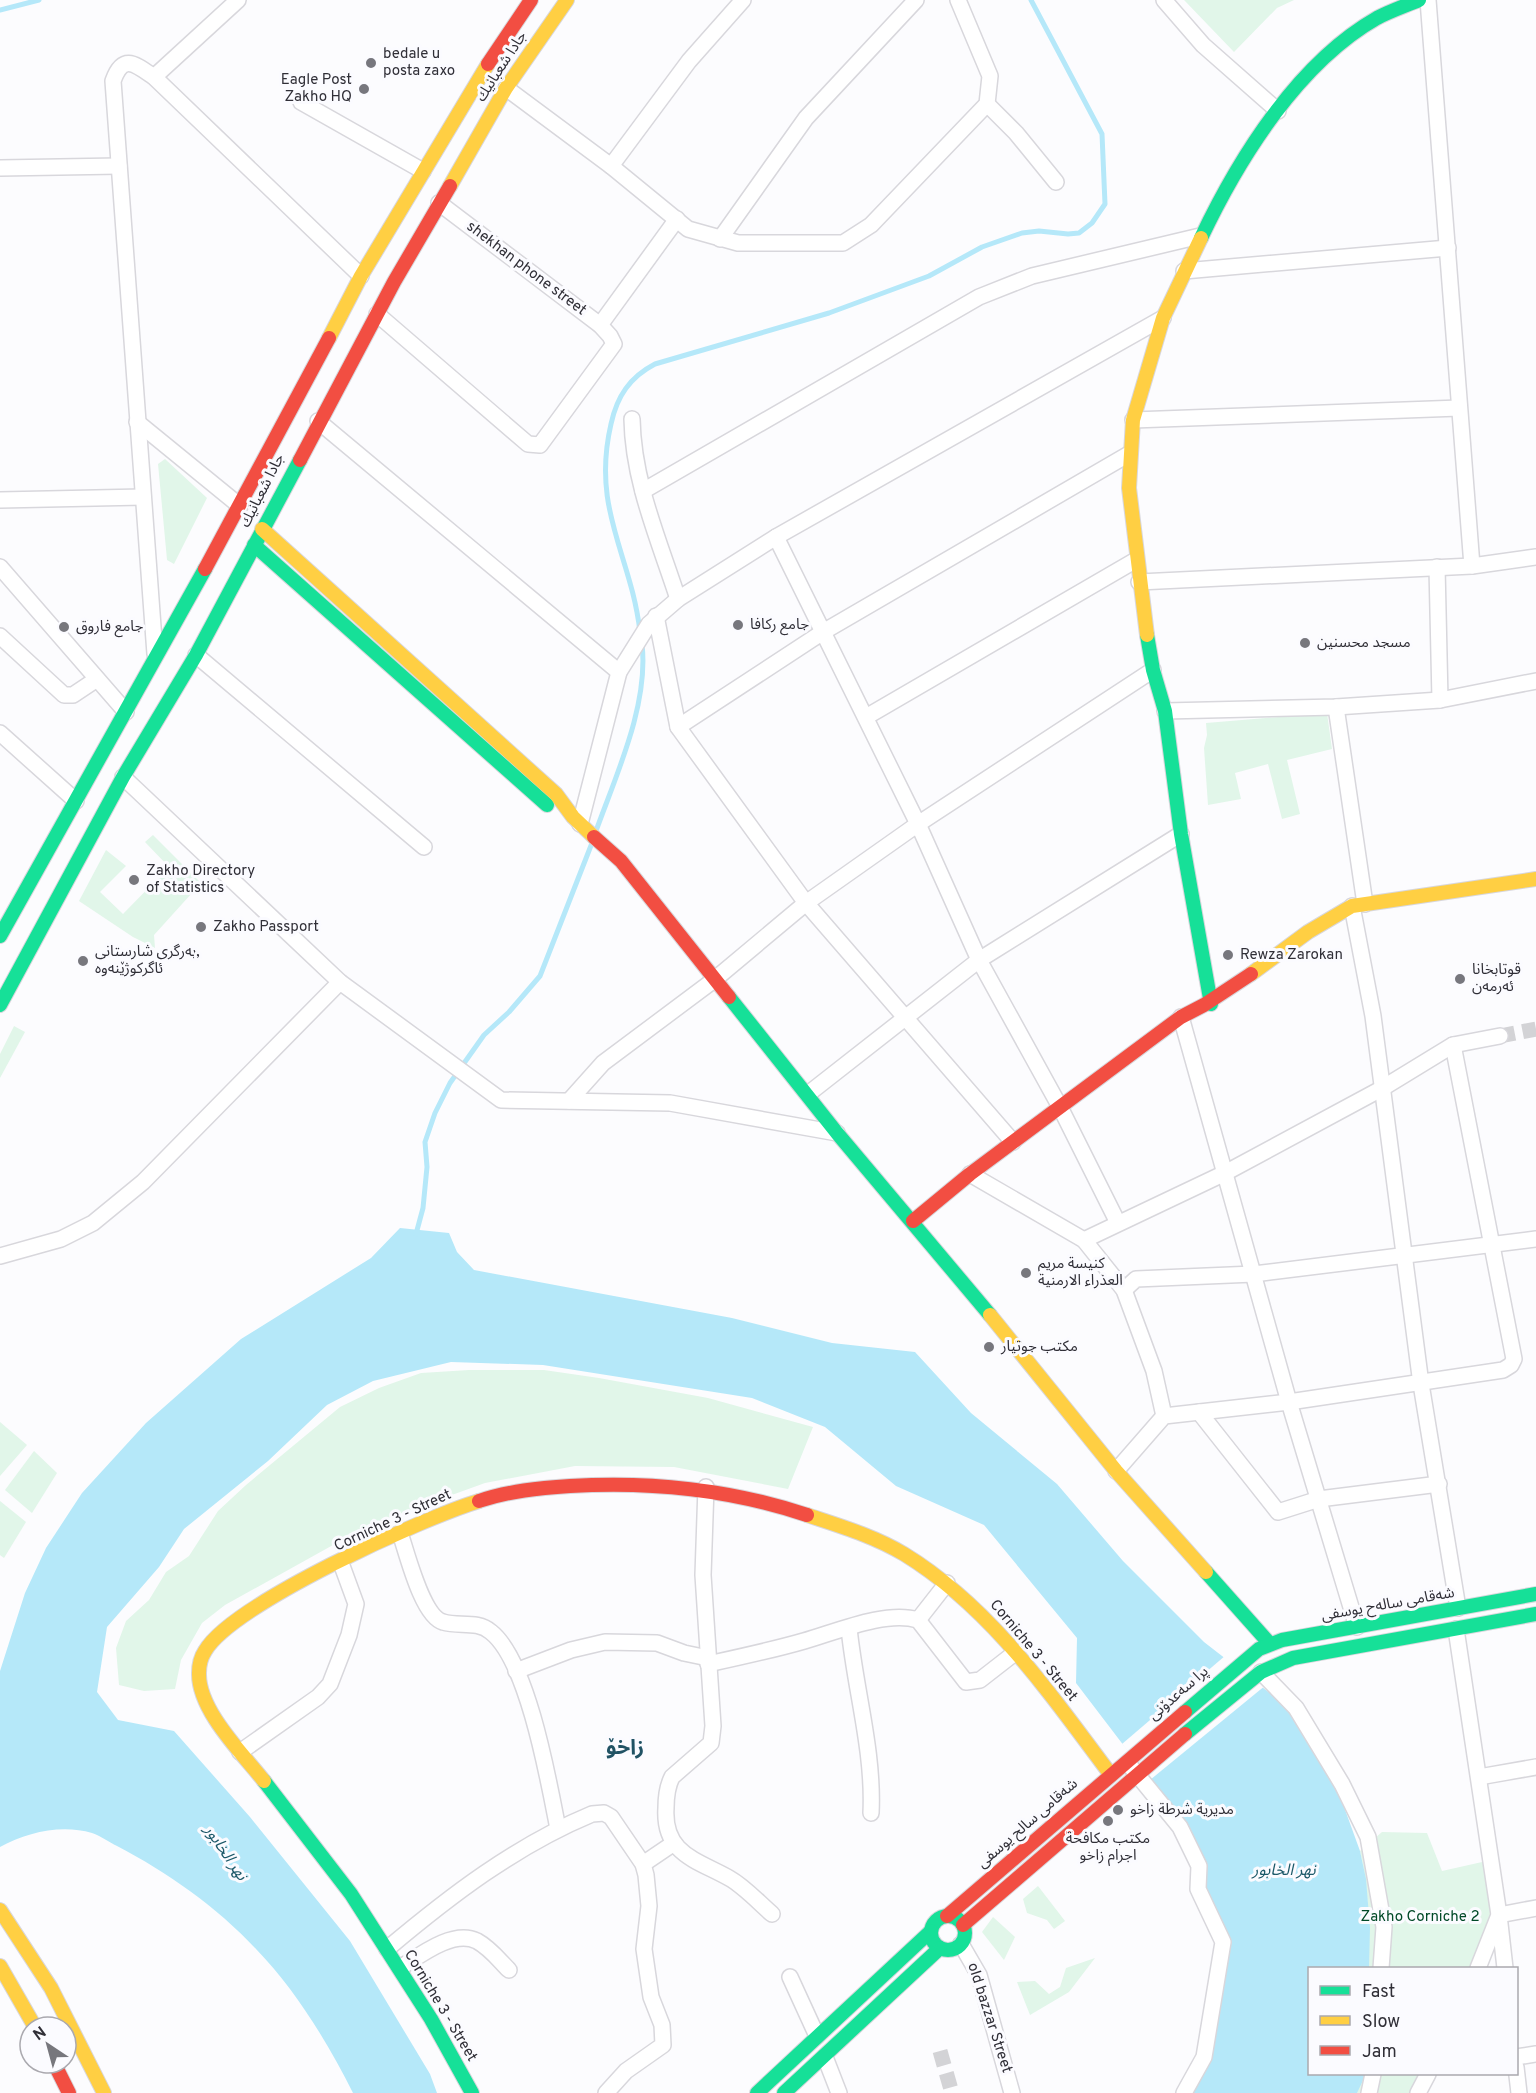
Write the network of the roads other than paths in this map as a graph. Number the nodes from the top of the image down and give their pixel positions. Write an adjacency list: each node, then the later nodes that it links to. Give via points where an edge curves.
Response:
1 (238, 0): 10 (street)
2 (531, 0): 18 (main road, جادا شعبانيك)
3 (567, 0): 11 (main road, جادا شعبانيك)
4 (743, 0): 16 (street, via 689,61)
5 (916, 0): 23 (street, via 806,118)
6 (958, 0): 13 (street, via 990,76)
7 (1164, 0): 14 (street, via 1203,45)
8 (1419, 0): 14 (main road, via 1377,18 1332,50)
9 (1428, 0): 24 (street)
10 (154, 77): 15 (street, via 135,63 124,63 117,70 113,81); 26 (street)
11 (506, 88): 16 (street); 20 (main road, جادا شعبانيك)
12 (301, 102): 18 (street)
13 (987, 104): 19 (street); 23 (street, via 871,225 843,243 738,243)
14 (1278, 111): 22 (main road, via 1236,171)
15 (119, 166): 17 (street); 34 (street)
16 (611, 166): 21 (street)
17 (0, 168)
18 (423, 171): 26 (main road, جادا شعبانيك)
19 (1056, 182)
20 (440, 203): 27 (main road, جادا شعبانيك); 29 (street, shekhan phone street)
21 (677, 219): 23 (street, via 688,229); 29 (street)
22 (1200, 236): 25 (main road); 36 (street, via 1032,276 979,297)
23 (720, 239)
24 (1448, 248): 25 (street); 30 (street)
25 (1184, 271): 28 (main road)
26 (361, 276): 39 (main road, جادا شعبانيك)
27 (377, 314): 29 (street, via 534,446 540,445 614,345); 33 (main road, جادا شعبانيك)
28 (1163, 318): 32 (main road); 41 (street)
29 (605, 330)
30 (1459, 408): 32 (street); 45 (street)
31 (633, 419): 36 (street, via 633,450)
32 (1133, 420): 35 (main road)
33 (318, 421): 40 (main road, جادا شعبانيك); 55 (street)
34 (137, 422): 37 (street); 39 (street)
35 (1129, 454): 44 (main road); 51 (street)
36 (643, 491): 49 (street)
37 (143, 497): 38 (street); 54 (street)
38 (0, 500)
39 (240, 506): 54 (main road, جادا شعبانيك)
40 (262, 529): 42 (main road, جادا شعبانيك); 68 (main road, via 556,794)
41 (776, 537): 49 (street); 51 (street)
42 (254, 545): 53 (main road, جادا شعبانيك); 68 (main road, via 548,806)
43 (1536, 557): 45 (street)
44 (1136, 560): 48 (main road); 63 (street)
45 (1472, 566): 47 (street)
46 (0, 567): 57 (street)
47 (1437, 567): 48 (street); 59 (street)
48 (1139, 582): 56 (main road)
49 (678, 599): 50 (street)
50 (652, 620): 55 (street); 64 (street)
51 (823, 632): 63 (street); 64 (street)
52 (0, 636): 57 (street, via 63,695 73,695)
53 (195, 655): 66 (main road, جادا شعبانيك); 71 (street)
54 (155, 657): 62 (main road, جادا شعبانيك)
55 (622, 665): 68 (street)
56 (1153, 670): 61 (main road); 69 (street)
57 (97, 679): 62 (street)
58 (1536, 681): 59 (street)
59 (1440, 700): 60 (street)
60 (1336, 707): 61 (street); 74 (street)
61 (1165, 711): 70 (main road)
62 (126, 712): 67 (main road, جادا شعبانيك)
63 (866, 717): 69 (street)
64 (678, 727): 73 (street)
65 (0, 733): 67 (street)
66 (123, 777): 79 (street); 81 (main road, جادا شعبانيك)
67 (76, 801): 75 (main road, جادا شعبانيك)
68 (578, 822): 78 (main road, via 621,861)
69 (918, 824): 73 (street); 77 (street)
70 (1181, 834): 77 (street); 80 (main road)
71 (424, 847)
72 (1536, 879): 74 (main road)
73 (806, 903): 78 (street); 83 (street)
74 (1359, 905): 80 (main road, via 1328,917); 86 (street)
75 (5, 909): 76 (main road, جادا شعبانيك)
76 (0, 936)
77 (979, 960): 83 (street); 89 (street)
78 (714, 980): 87 (main road); 88 (street, via 603,1063)
79 (340, 982): 88 (street, via 501,1100); 99 (street, via 143,1182 93,1223 61,1239)
80 (1210, 1004): 82 (main road)
81 (0, 1005)
82 (1181, 1017): 89 (main road); 92 (street)
83 (907, 1018): 87 (street); 91 (street)
84 (1500, 1036): 85 (street)
85 (1452, 1045): 86 (street); 98 (street)
86 (1381, 1089): 92 (street); 100 (street)
87 (807, 1094): 90 (main road)
88 (569, 1101): 90 (street, via 670,1104)
89 (1060, 1107): 91 (main road); 95 (street)
90 (837, 1133): 94 (main road)
91 (1013, 1142): 93 (main road)
92 (1225, 1173): 95 (street); 101 (street)
93 (970, 1174): 94 (main road); 97 (street)
94 (913, 1221): 107 (main road)
95 (1118, 1223): 97 (street)
96 (1536, 1239): 98 (street)
97 (1084, 1240): 102 (street)
98 (1491, 1245): 100 (street); 103 (street, via 1514,1359 1511,1365 1503,1370)
99 (0, 1256)
100 (1403, 1256): 101 (street); 103 (street)
101 (1254, 1274): 102 (street, via 1136,1279); 104 (street)
102 (1124, 1290): 106 (street, via 1154,1371)
103 (1421, 1384): 104 (street); 108 (street)
104 (1289, 1402): 105 (street); 110 (street)
105 (1198, 1412): 106 (street); 110 (street, via 1278,1512)
106 (1164, 1416): 107 (street)
107 (1116, 1471): 121 (main road)
108 (1439, 1484): 110 (street); 115 (street)
109 (706, 1487): 111 (main road, Corniche 3 - Street, via 637,1484 547,1488 489,1498); 113 (main road, Corniche 3 - Street, via 751,1497 857,1532 903,1554); 124 (street, via 703,1575)
110 (1319, 1499): 118 (street)
111 (400, 1533): 112 (main road, Corniche 3 - Street); 125 (street, via 425,1604 435,1618 476,1624 491,1632)
112 (341, 1563): 127 (street, via 356,1604 330,1684 318,1697); 127 (main road, Corniche 3 - Street, via 249,1610 222,1630 205,1650 198,1674 200,1692)
113 (947, 1583): 117 (street); 122 (main road, Corniche 3 - Street, via 975,1606)
114 (1536, 1594): 115 (main road, شەقامی سالەح یوسفی)
115 (1458, 1608): 118 (main road, شەقامی سالەح یوسفی)
116 (1536, 1614): 120 (main road)
117 (918, 1620): 119 (street, via 909,1617); 122 (street, via 966,1682 980,1680)
118 (1357, 1627): 121 (main road, شەقامی سالەح یوسفی)
119 (849, 1628): 124 (street); 133 (street, via 869,1764)
120 (1456, 1629): 126 (main road, via 1293,1658); 132 (street)
121 (1270, 1644): 123 (main road, شەقامی سالەح یوسفی)
122 (1016, 1652): 131 (main road, Corniche 3 - Street)
123 (1249, 1656): 128 (main road, پرا سەعدۆنی)
124 (708, 1661): 125 (street, via 657,1643 605,1642); 135 (street, via 711,1743 669,1784 665,1818)
125 (516, 1671): 134 (street, via 540,1739)
126 (1261, 1672): 130 (main road); 148 (street, via 1296,1708 1342,1784 1368,1837 1384,1927)
127 (240, 1752): 146 (main road, Corniche 3 - Street, via 351,1894)
128 (1128, 1759): 130 (street); 131 (main road, شەقامی سالح یوسفی)
129 (1536, 1767): 132 (street)
130 (1139, 1772): 142 (main road); 171 (street, via 1180,1827 1199,1866 1198,1889 1222,1942 1204,2057)
131 (1111, 1775): 141 (main road, شەقامی سالح یوسفی)
132 (1479, 1777): 140 (street)
133 (871, 1813)
134 (558, 1829): 136 (street, via 604,1813 617,1824); 146 (street, via 508,1857)
135 (674, 1843): 136 (street); 139 (street, via 684,1854 730,1879)
136 (643, 1864): 166 (street, via 649,1906 644,1949 663,2045 626,2071)
137 (1536, 1908): 140 (street)
138 (0, 1910): 164 (main road, via 51,1988)
139 (772, 1914)
140 (1499, 1915): 149 (street); 150 (street)
141 (947, 1916): 142 (main road); 143 (main road, via 935,1922)
142 (963, 1924): 144 (main road, via 966,1935)
143 (931, 1931): 145 (main road); 155 (main road)
144 (961, 1944): 145 (main road, via 954,1950); 170 (street, old bazzar Street, via 979,1975)
145 (940, 1948): 157 (main road)
146 (387, 1949): 151 (main road, Corniche 3 - Street)
147 (0, 1966): 154 (main road)
148 (1381, 1967)
149 (1478, 1967)
150 (1505, 1967)
151 (400, 1968): 152 (street, via 432,1949 466,1938 488,1949); 165 (main road, Corniche 3 - Street)
152 (509, 1970)
153 (790, 1977): 155 (street)
154 (28, 2015)
155 (818, 2036): 167 (main road)
156 (1536, 2054): 158 (street)
157 (825, 2057): 168 (main road); 169 (street)
158 (1518, 2057)
159 (60, 2075): 163 (main road)
160 (1373, 2075): 172 (street)
161 (1427, 2075): 173 (street)
162 (1517, 2075): 174 (street)
163 (69, 2093)
164 (104, 2093)
165 (472, 2093)
166 (606, 2093)
167 (757, 2093)
168 (784, 2093)
169 (839, 2093)
170 (1012, 2093)
171 (1184, 2093)
172 (1369, 2093)
173 (1418, 2093)
174 (1519, 2093)

